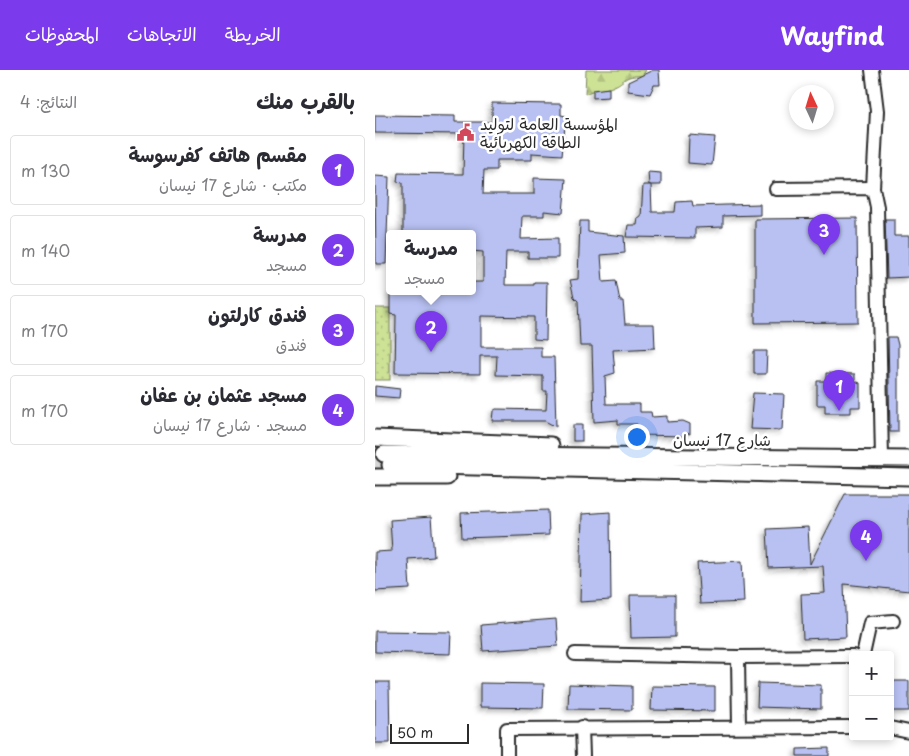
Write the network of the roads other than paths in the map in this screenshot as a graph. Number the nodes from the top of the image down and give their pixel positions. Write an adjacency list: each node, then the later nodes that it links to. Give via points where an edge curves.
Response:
1 (872, 70): 2 (street, via 877,111)
2 (873, 188): 3 (street); 6 (street, via 877,207)
3 (776, 189)
4 (375, 438): 5 (main road, via 743,450)
5 (761, 456): 6 (main road, شارع 17 نيسان); 8 (main road, شارع 17 نيسان, via 387,460)
6 (882, 459): 7 (main road, شارع 17 نيسان)
7 (909, 459)
8 (760, 473): 9 (main road, via 703,478); 10 (main road, شارع 17 نيسان)
9 (375, 477)
10 (909, 477)
11 (893, 621): 12 (street, via 870,623)
12 (864, 651)
13 (575, 654): 15 (street)
14 (849, 656): 15 (street)
15 (738, 658): 16 (street)
16 (739, 726): 17 (street); 18 (street)
17 (582, 727): 21 (street, via 507,729); 22 (street)
18 (849, 727)
19 (894, 729): 20 (street)
20 (909, 732)
21 (507, 756)
22 (583, 756)

